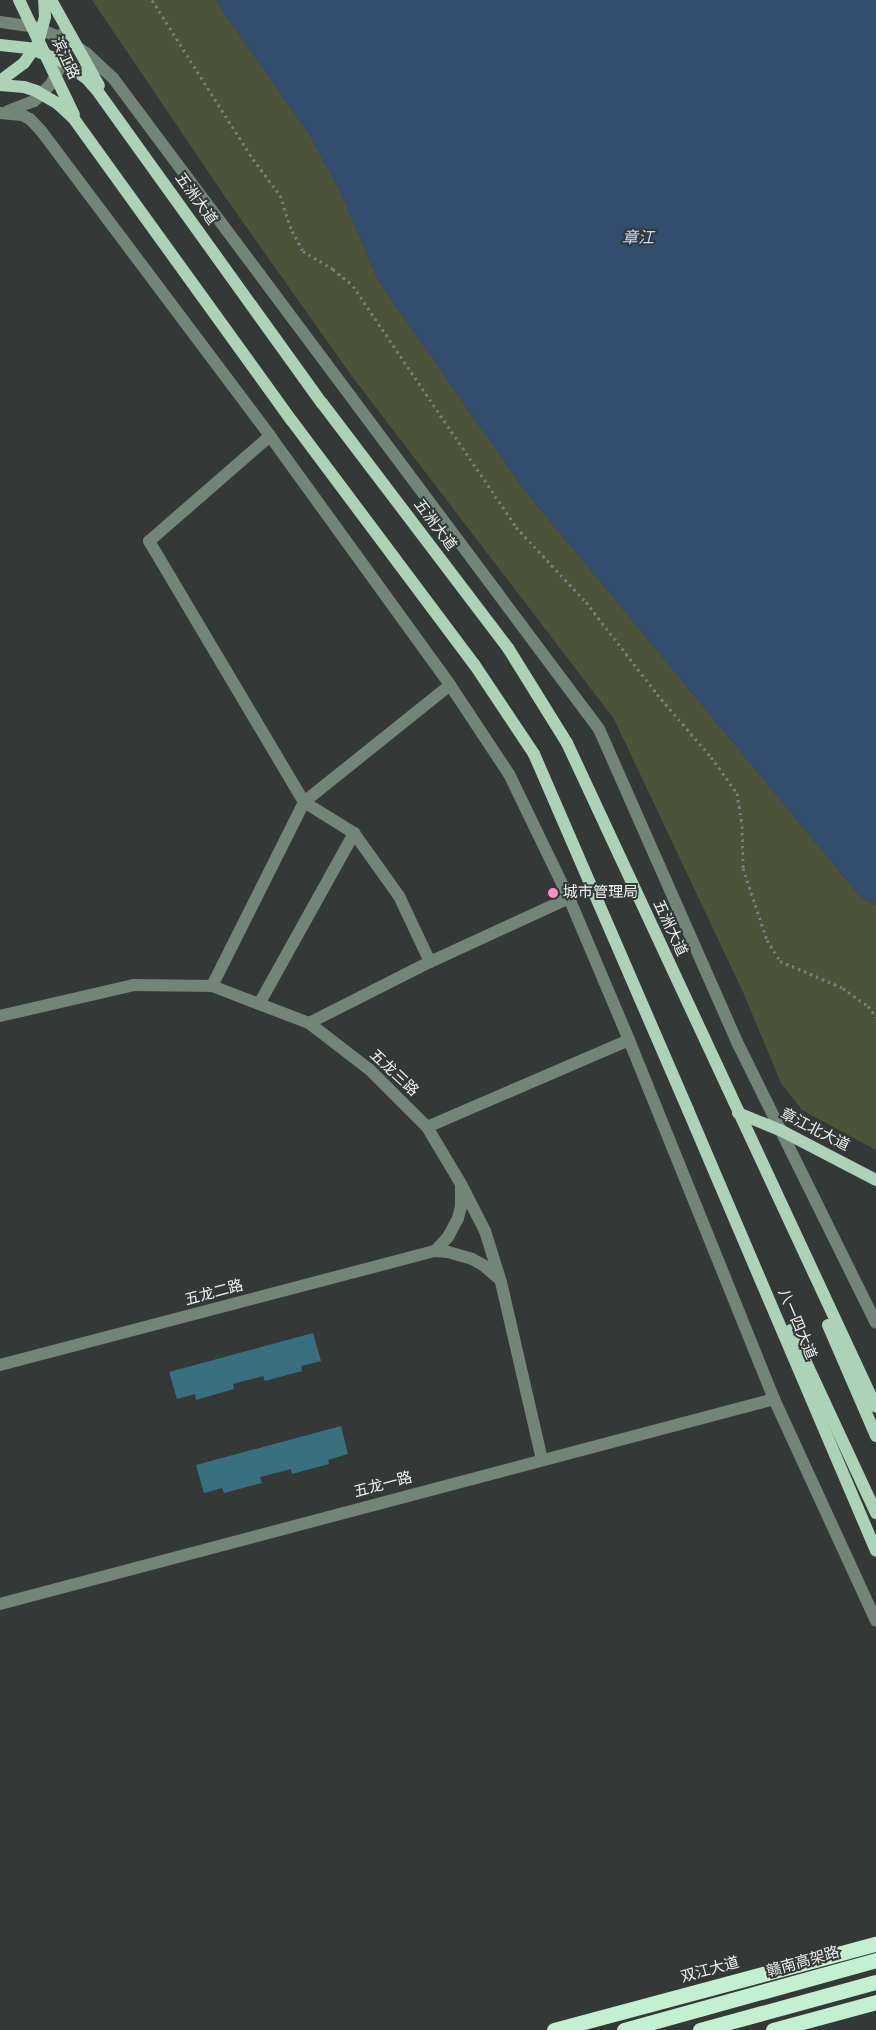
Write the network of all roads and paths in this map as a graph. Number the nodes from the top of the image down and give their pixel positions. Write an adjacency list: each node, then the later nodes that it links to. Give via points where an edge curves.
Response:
1 (19, 0): 7 (main road, 滨江路)
2 (44, 0): 7 (main road)
3 (51, 0): 5 (main road, 滨江路)
4 (152, 0): 28 (path, via 280,195 292,231 303,251 353,286 516,527 586,602 737,793 744,868 767,940 780,961 843,988 868,1006)
5 (60, 17): 8 (street); 10 (main road, 滨江路)
6 (0, 22): 7 (street)
7 (39, 40): 8 (street); 9 (main road, 五洲大道); 11 (main road, 五洲大道); 12 (main road, 滨江路); 13 (main road, via 16,71)
8 (65, 40): 10 (street); 11 (street)
9 (0, 45)
10 (77, 47): 17 (main road, 滨江路); 34 (street, via 113,78 599,729 738,1042)
11 (63, 61): 12 (street); 17 (main road, 五洲大道, via 86,78)
12 (56, 77): 15 (street); 18 (main road, 滨江路)
13 (0, 81)
14 (0, 85): 15 (main road, via 24,87)
15 (43, 94): 16 (street, via 24,107); 18 (main road, via 66,111)
16 (0, 113): 19 (street, via 22,115 36,125)
17 (116, 116): 32 (main road, 五洲大道, via 322,403 508,648 567,743)
18 (81, 129): 31 (main road, via 292,421 474,664 534,754)
19 (270, 436): 20 (street); 21 (street, via 149,542)
20 (450, 685): 21 (street); 23 (street, via 509,774)
21 (304, 802): 22 (street); 25 (street)
22 (354, 833): 24 (street, via 399,896); 26 (street)
23 (569, 898): 24 (street); 30 (street)
24 (430, 962): 29 (street)
25 (212, 986): 26 (street, 五龙三路); 27 (street, 五龙三路, via 134,985)
26 (258, 1004): 29 (street, 五龙三路)
27 (0, 1016)
28 (876, 1017)
29 (308, 1023): 33 (street, 五龙三路, via 370,1070)
30 (629, 1040): 33 (street); 41 (street)
31 (688, 1110): 45 (main road); 46 (main road, 八一四大道)
32 (738, 1113): 34 (main road, 章江北大道); 42 (main road); 43 (main road)
33 (427, 1127): 36 (street, 五龙三路)
34 (782, 1130): 35 (main road, 章江北大道); 39 (street)
35 (876, 1180)
36 (461, 1184): 37 (street, via 458,1218 448,1237); 38 (street, 五龙三路, via 485,1231)
37 (435, 1251): 38 (street, via 472,1259); 40 (street, 五龙二路)
38 (501, 1282): 44 (street, 五龙三路)
39 (876, 1324)
40 (0, 1365)
41 (774, 1398): 44 (street, 五龙一路); 48 (street)
42 (876, 1406)
43 (876, 1436)
44 (542, 1459): 47 (street, 五龙一路)
45 (876, 1512)
46 (876, 1551)
47 (0, 1604)
48 (876, 1621)
49 (876, 1944): 53 (highway, 双江大道)
50 (876, 1960): 54 (highway, 赣南高架路)
51 (876, 1982): 55 (highway)
52 (876, 2002): 56 (highway)
53 (554, 2030)
54 (624, 2030)
55 (700, 2030)
56 (773, 2030)

